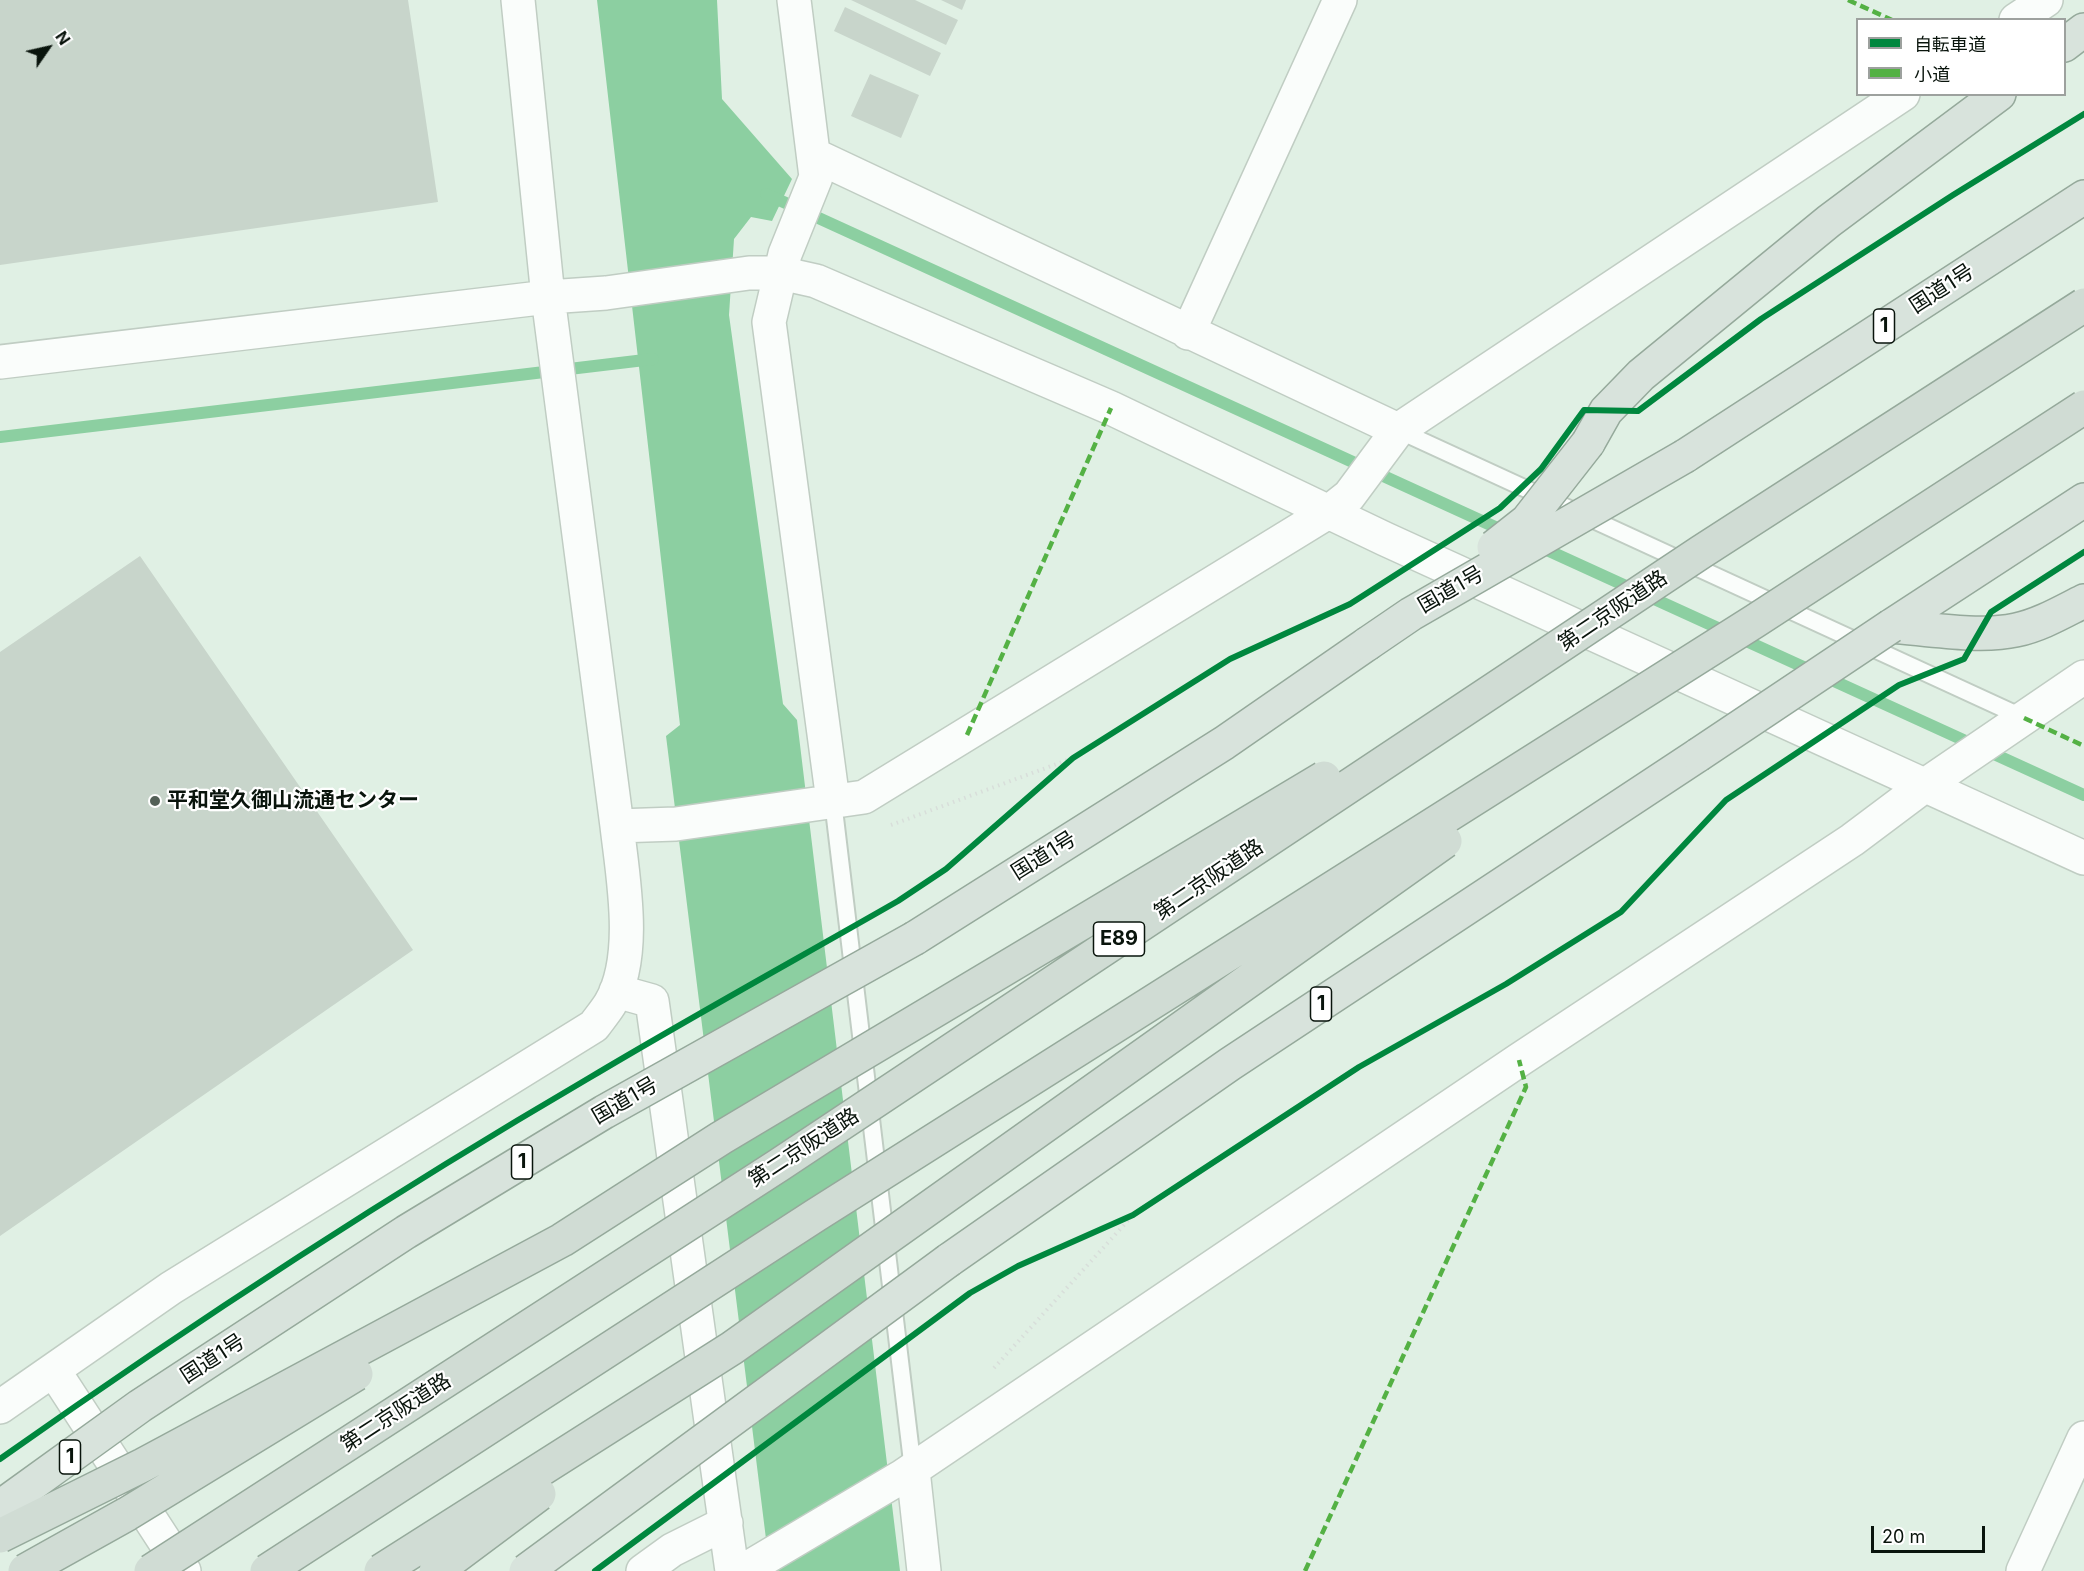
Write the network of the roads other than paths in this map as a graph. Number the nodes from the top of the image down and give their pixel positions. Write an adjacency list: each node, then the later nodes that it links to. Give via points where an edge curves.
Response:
1 (518, 0): 13 (street)
2 (794, 0): 10 (street)
3 (1340, 0): 15 (street)
4 (2046, 0): 5 (street)
5 (2019, 18)
6 (2084, 30): 7 (highway)
7 (2066, 44)
8 (1900, 96): 18 (street)
9 (1996, 96): 23 (highway, bridge, via 1829,221 1641,375 1606,411 1588,443 1527,522)
10 (815, 166): 12 (street); 15 (street)
11 (2084, 197): 23 (highway, 国道1号 / 1, bridge, via 1685,456)
12 (771, 267): 13 (street, via 606,293); 20 (street, via 816,281); 29 (street, via 769,322)
13 (548, 297): 16 (street); 30 (street)
14 (2084, 305): 21 (highway, 第二京阪道路 / E89, bridge)
15 (1188, 333): 18 (street)
16 (0, 362)
17 (2084, 407): 24 (highway, bridge)
18 (1393, 436): 20 (street); 27 (lane)
19 (2084, 500): 25 (highway, 1)
20 (1340, 503): 28 (street, via 1396,544); 29 (street, via 864,797)
21 (1701, 552): 33 (highway, bridge, via 721,1138); 44 (highway, 第二京阪道路 / E89, bridge, via 779,1165)
22 (2084, 601): 25 (highway, via 2015,631)
23 (1411, 614): 39 (highway, 国道1号 / 1, bridge, via 1224,743 915,938 604,1112 406,1232 140,1406)
24 (1755, 621): 34 (highway, bridge); 46 (highway, bridge, via 816,1215)
25 (1891, 626): 49 (highway, 1, bridge, via 1230,1064 949,1260)
26 (2084, 677): 27 (street)
27 (2019, 721): 28 (street)
28 (1931, 781): 31 (street); 38 (street, via 1852,840 1509,1066)
29 (828, 802): 30 (street, via 676,824); 38 (lane)
30 (617, 826): 32 (street, via 628,930)
31 (2084, 858)
32 (616, 991): 35 (street, via 594,1026 171,1288); 40 (street, via 652,1001)
33 (562, 1240): 41 (highway, bridge, via 143,1465); 43 (highway, bridge, via 310,1403)
34 (732, 1348): 47 (highway, bridge); 48 (highway, bridge)
35 (54, 1371): 36 (street); 45 (street)
36 (0, 1407)
37 (2084, 1438): 52 (street)
38 (908, 1473): 42 (street); 51 (street)
39 (0, 1507)
40 (726, 1523): 42 (street); 50 (street, via 672,1550)
41 (0, 1536)
42 (737, 1569)
43 (25, 1571)
44 (152, 1571)
45 (184, 1571)
46 (267, 1571)
47 (381, 1571)
48 (436, 1571)
49 (526, 1571)
50 (643, 1571)
51 (924, 1571)
52 (2023, 1571)

